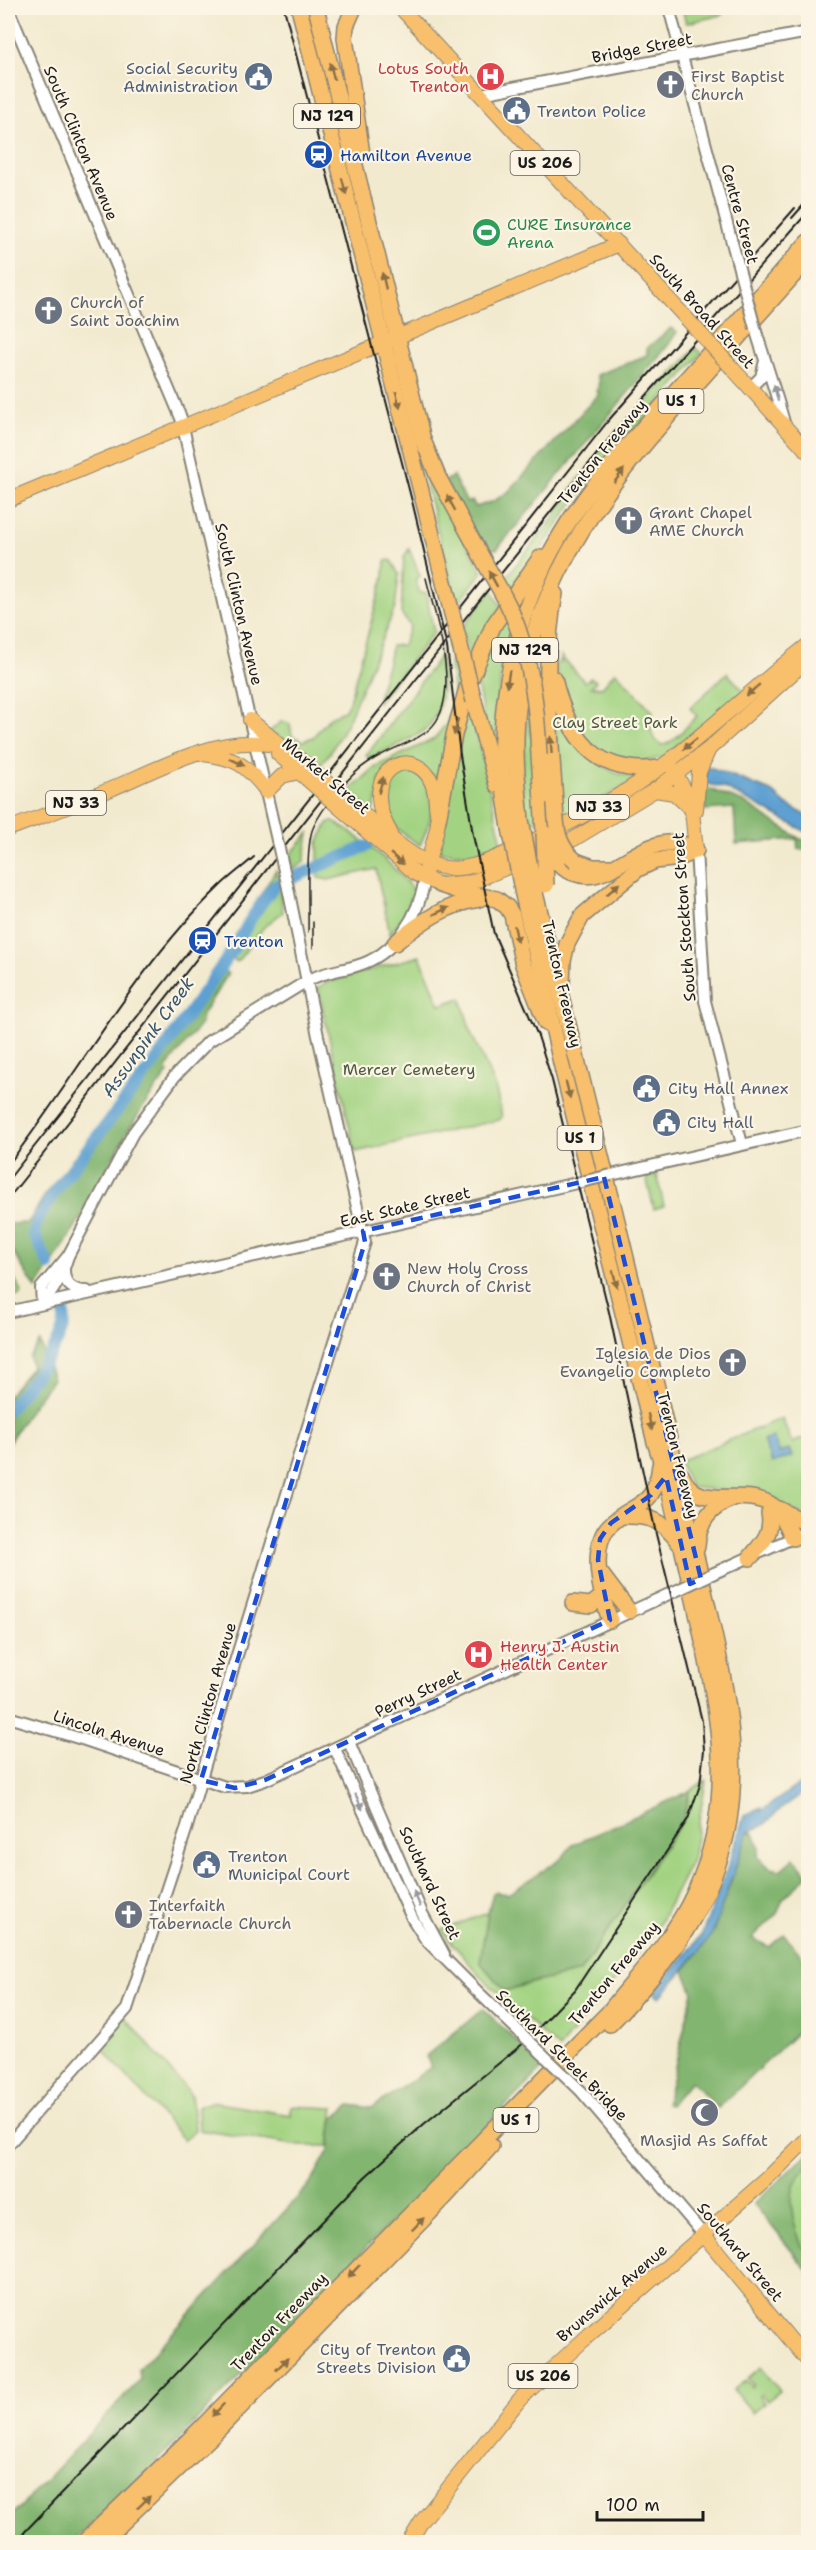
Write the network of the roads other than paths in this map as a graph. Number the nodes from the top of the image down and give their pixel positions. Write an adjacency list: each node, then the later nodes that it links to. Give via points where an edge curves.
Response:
1 (8, 8): 20 (street, South Clinton Avenue)
2 (299, 8): 16 (highway, NJ 129, one-way to 16)
3 (316, 8): 10 (highway, NJ 129, one-way to 3)
4 (354, 8): 10 (highway, via 345,38)
5 (401, 8): 9 (main road, South Broad Street / US 206)
6 (669, 8): 8 (street, Centre Street)
7 (808, 32): 8 (street, Bridge Street)
8 (682, 56): 9 (street, Bridge Street); 17 (street, Centre Street, bridge)
9 (481, 94): 12 (main road, South Broad Street / US 206)
10 (369, 214): 16 (highway, NJ 129, one-way to 10)
11 (808, 242): 23 (highway, Trenton Freeway / US 1, via 620,454)
12 (619, 244): 16 (main road); 18 (main road, South Broad Street / US 206, bridge)
13 (808, 259): 15 (highway, Trenton Freeway / US 1)
14 (808, 266): 15 (highway)
15 (785, 285): 24 (highway, Trenton Freeway / US 1, one-way to 15, via 602,498 642,446)
16 (391, 341): 20 (main road); 38 (highway, NJ 129, one-way to 16, bridge, via 524,649 509,607 430,458); 41 (highway, NJ 129, one-way to 41, bridge, via 474,701)
17 (765, 361): 18 (street, via 761,377); 19 (street, Centre Street, one-way to 17)
18 (750, 388): 19 (main road, South Broad Street / US 206)
19 (785, 426): 21 (main road, South Broad Street / US 206)
20 (183, 427): 22 (main road); 28 (street, South Clinton Avenue)
21 (808, 452)
22 (8, 500)
23 (563, 530): 40 (highway, one-way to 40, via 493,626 461,704); 41 (highway, Trenton Freeway / US 1, one-way to 41, via 531,597 509,669 502,772)
24 (565, 559): 26 (highway, via 554,596); 41 (highway, Trenton Freeway / US 1, via 541,611 522,683 517,724)
25 (808, 645): 33 (main road, Market Street, one-way to 33)
26 (549, 657): 33 (highway, via 562,710 584,744 618,767); 38 (highway, one-way to 26)
27 (808, 659): 31 (main road, Market Street)
28 (250, 720): 29 (street, South Clinton Avenue); 30 (main road)
29 (255, 743): 30 (main road, Market Street / NJ 33); 32 (main road, NJ 33, via 226,745); 34 (main road, Market Street / NJ 33); 35 (street, South Clinton Avenue)
30 (284, 748): 34 (main road, Market Street / NJ 33)
31 (710, 748): 33 (main road, Market Street); 39 (main road, via 699,772)
32 (198, 754): 35 (main road, one-way to 35, via 239,762); 42 (main road, NJ 33)
33 (668, 768): 36 (main road, Market Street); 39 (main road, South Stockton Street, via 691,801); 46 (main road, Market Street / NJ 33, via 572,823 491,859 458,868)
34 (305, 774): 35 (main road, via 282,776); 37 (main road, Market Street / NJ 33, bridge)
35 (266, 790): 53 (street, South Clinton Avenue, bridge)
36 (655, 790): 39 (main road, via 674,793); 49 (main road, Market Street / NJ 33, via 556,848 472,882)
37 (345, 805): 44 (main road, Market Street / NJ 33); 48 (main road, Market Street / NJ 33, one-way to 48, via 400,861)
38 (549, 808): 43 (highway, NJ 129); 47 (highway, bridge, via 559,841 568,854 593,867)
39 (693, 816): 45 (main road, South Stockton Street)
40 (438, 820): 44 (main road, one-way to 40, via 384,822 378,798 383,776 392,768 412,764 430,775); 46 (main road)
41 (516, 824): 50 (highway, Trenton Freeway / US 1, bridge)
42 (8, 829)
43 (544, 833): 47 (highway, bridge, via 558,864 575,875 601,875); 50 (highway, bridge)
44 (394, 839): 46 (main road, Market Street / NJ 33)
45 (696, 849): 47 (highway, via 679,843 654,846); 54 (highway, one-way to 45, via 563,962 570,936 582,916 639,869 655,861 680,858); 57 (street, South Stockton Street, via 705,1001)
46 (427, 863): 48 (main road)
47 (613, 867)
48 (425, 878): 49 (main road, Market Street / NJ 33); 52 (street, via 416,909)
49 (440, 885): 51 (highway)
50 (534, 888): 54 (highway, Trenton Freeway / US 1); 55 (highway, Trenton Freeway / US 1)
51 (495, 899): 52 (highway, one-way to 51, via 448,908 477,899); 55 (highway, one-way to 55, via 510,910 526,974)
52 (395, 943): 53 (street, via 365,963)
53 (307, 981): 58 (street, South Clinton Avenue); 59 (street, via 209,1041 175,1077 129,1140)
54 (562, 1006): 64 (highway, Trenton Freeway / US 1)
55 (561, 1063): 64 (highway, Trenton Freeway / US 1, one-way to 64)
56 (808, 1130): 57 (street, East State Street)
57 (742, 1144): 58 (street, East State Street, bridge)
58 (363, 1231): 61 (street, East State Street); 82 (street, North Clinton Avenue, via 365,1242)
59 (68, 1256): 60 (street); 62 (street, via 41,1288)
60 (64, 1270): 61 (street, via 71,1287); 62 (street)
61 (93, 1291): 62 (street, East State Street)
62 (42, 1304): 63 (street, East State Street)
63 (8, 1312)
64 (667, 1458): 65 (highway, via 693,1492 705,1497); 67 (highway, via 654,1491); 71 (highway, Trenton Freeway / US 1); 73 (highway, Trenton Freeway / US 1)
65 (738, 1496): 66 (highway, via 756,1498); 73 (highway, via 718,1505 704,1519 698,1538)
66 (772, 1510): 68 (highway); 70 (highway); 72 (highway, via 768,1535)
67 (624, 1516): 71 (highway, via 646,1516 660,1522); 74 (highway, via 611,1523 600,1539)
68 (808, 1524)
69 (808, 1531): 70 (street, Perry Street)
70 (788, 1540): 72 (street, Perry Street)
71 (682, 1547): 89 (highway, Trenton Freeway / US 1, one-way to 89, via 714,1691 722,1778 707,1864 679,1922 609,2012)
72 (750, 1558): 77 (street, Perry Street, bridge)
73 (698, 1562): 90 (highway, Trenton Freeway / US 1, one-way to 73, via 312,2333 617,2017 660,1969 685,1933 702,1902 725,1838 733,1769 729,1709)
74 (600, 1571): 75 (highway); 77 (highway)
75 (603, 1596): 76 (highway, via 591,1605); 78 (highway)
76 (573, 1602)
77 (629, 1611): 78 (street, Perry Street)
78 (610, 1620): 80 (street, Perry Street)
79 (8, 1717): 82 (street, Lincoln Avenue)
80 (349, 1742): 81 (street, Perry Street); 83 (street, Southard Street, one-way to 80, via 422,1913)
81 (335, 1749): 82 (street, Perry Street, via 247,1786 225,1787); 83 (street, Southard Street, one-way to 83, via 412,1918 426,1940)
82 (201, 1780): 85 (street, North Clinton Avenue, via 127,2009)
83 (454, 1969): 86 (street, Southard Street Bridge, bridge, via 581,2091)
84 (808, 2138): 87 (main road, Brunswick Avenue / US 206)
85 (8, 2145)
86 (645, 2164): 87 (street, Southard Street)
87 (704, 2234): 88 (main road, Southard Street); 91 (main road, Brunswick Avenue / US 206, via 513,2406)
88 (808, 2361)
89 (84, 2542)
90 (102, 2542)
91 (409, 2542)

